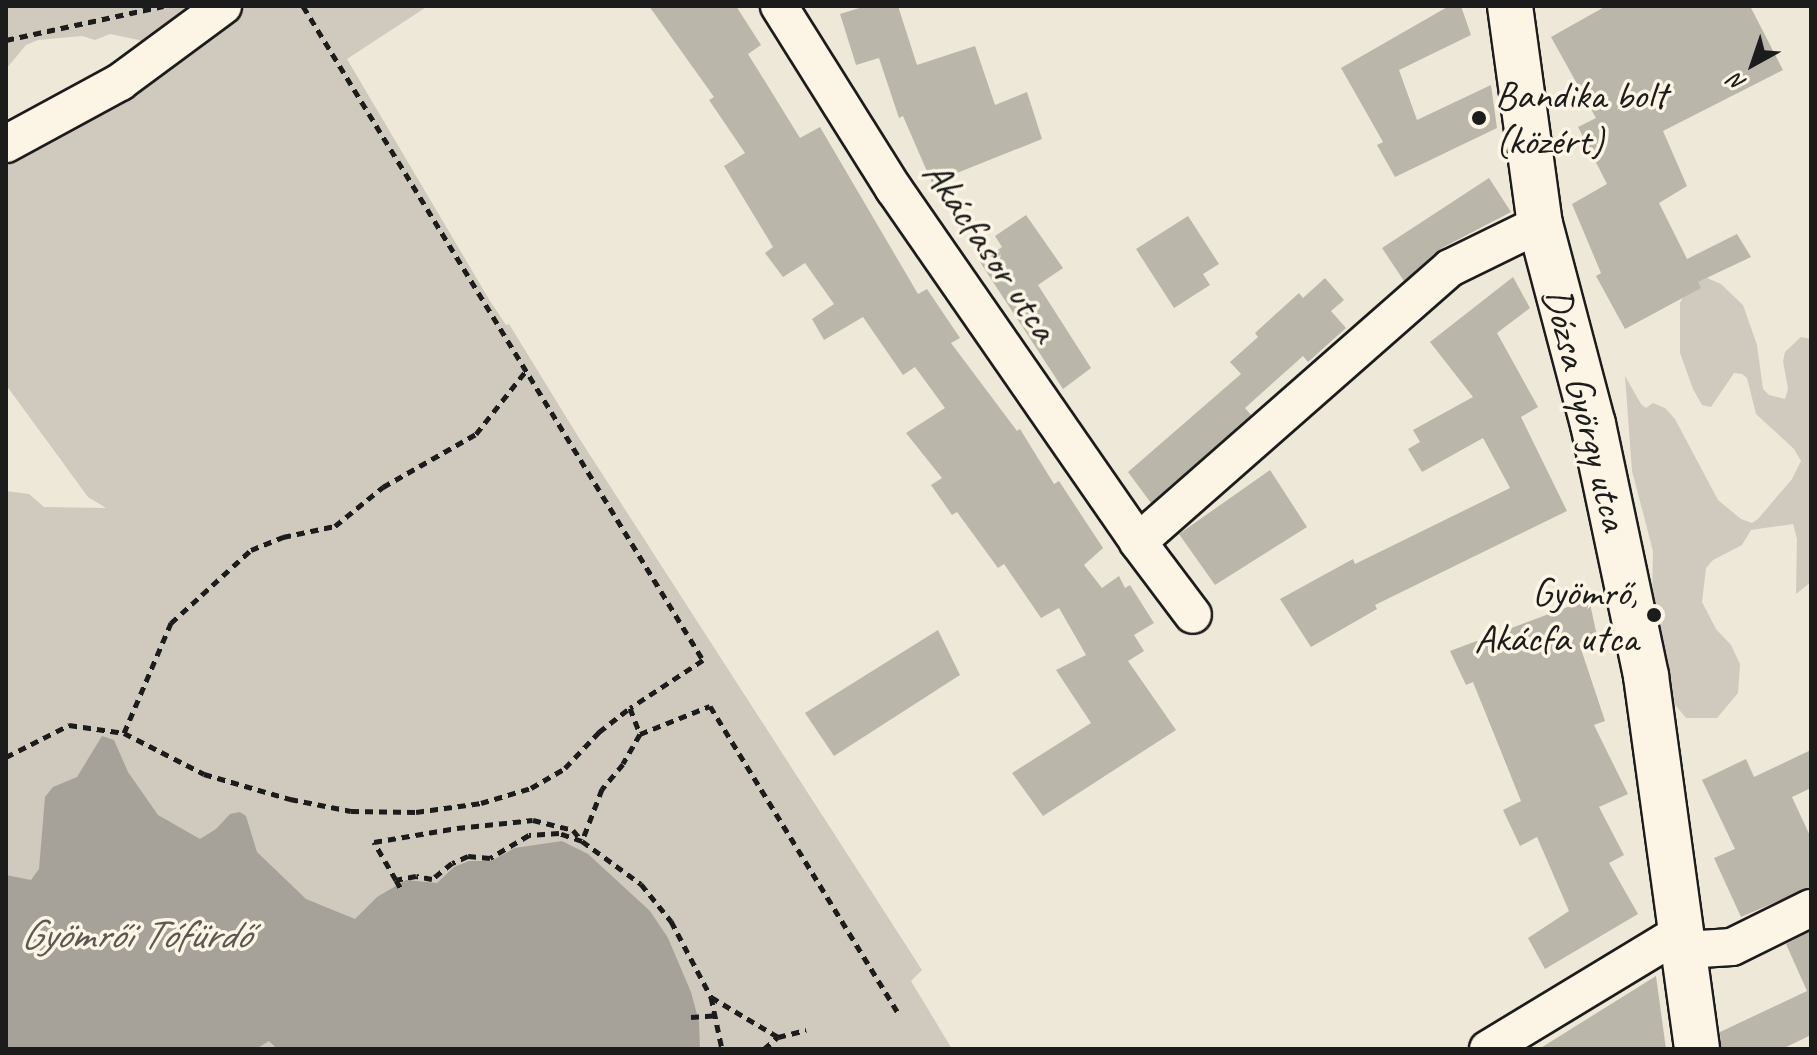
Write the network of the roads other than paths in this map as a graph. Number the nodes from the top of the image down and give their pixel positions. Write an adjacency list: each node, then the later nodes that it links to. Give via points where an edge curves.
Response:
1 (223, 6): 4 (street, via 120,82)
2 (779, 6): 6 (street, Akácfasor utca, via 894,189)
3 (1510, 6): 5 (main road, Dózsa György utca)
4 (6, 144)
5 (1540, 224): 6 (street, via 1450,268); 9 (main road, Dózsa György utca, via 1593,424 1646,676)
6 (1138, 542): 7 (street, Akácfasor utca)
7 (1193, 615)
8 (1811, 908): 9 (street, via 1732,947)
9 (1683, 941): 10 (street); 11 (main road, Dózsa György utca)
10 (1488, 1049)
11 (1697, 1049)

